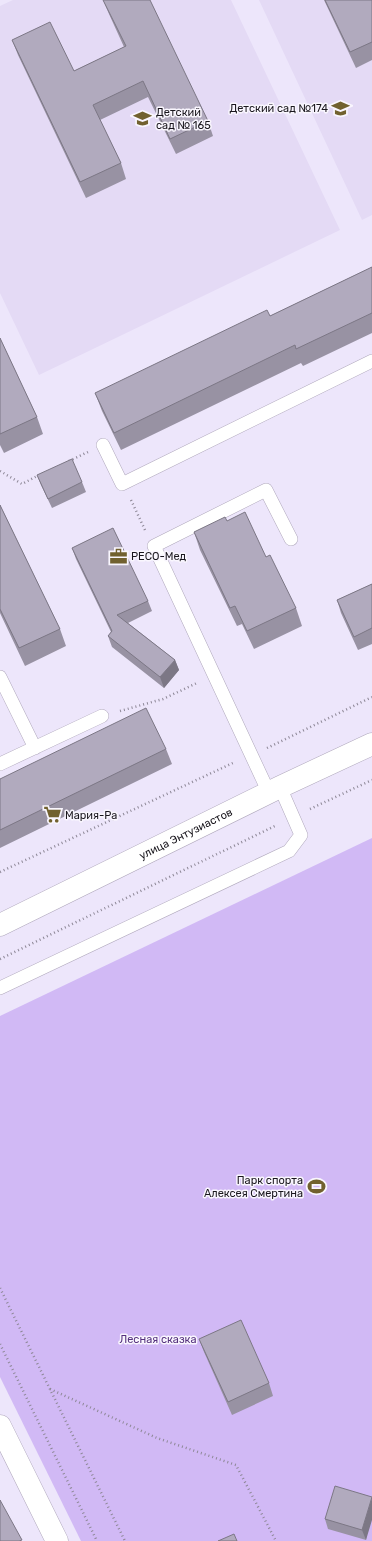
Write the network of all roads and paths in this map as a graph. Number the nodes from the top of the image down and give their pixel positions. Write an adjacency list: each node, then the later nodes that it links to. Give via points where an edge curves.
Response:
1 (372, 361): 6 (lane)
2 (102, 445): 3 (path); 6 (lane)
3 (62, 464)
4 (0, 471): 5 (path, via 22,484)
5 (42, 474)
6 (122, 484): 8 (path)
7 (291, 540): 8 (lane, via 266,490)
8 (154, 546): 9 (lane)
9 (214, 675): 12 (path, via 163,699); 15 (lane)
10 (0, 677): 14 (lane)
11 (372, 697): 15 (path)
12 (102, 716): 14 (lane)
13 (372, 744): 18 (street, улица Энтузиастов)
14 (35, 748): 16 (lane)
15 (251, 755): 18 (lane); 20 (path)
16 (0, 764)
17 (372, 780): 19 (path)
18 (274, 790): 19 (lane); 21 (street, улица Энтузиастов)
19 (293, 817): 22 (path); 23 (lane, via 301,835 289,851)
20 (0, 872)
21 (0, 925)
22 (0, 959)
23 (0, 988)
24 (0, 1288): 26 (path)
25 (0, 1344): 29 (path)
26 (50, 1388): 30 (path); 31 (path, via 157,1438 236,1465)
27 (0, 1426): 28 (street)
28 (57, 1541)
29 (97, 1541)
30 (125, 1541)
31 (276, 1541)

